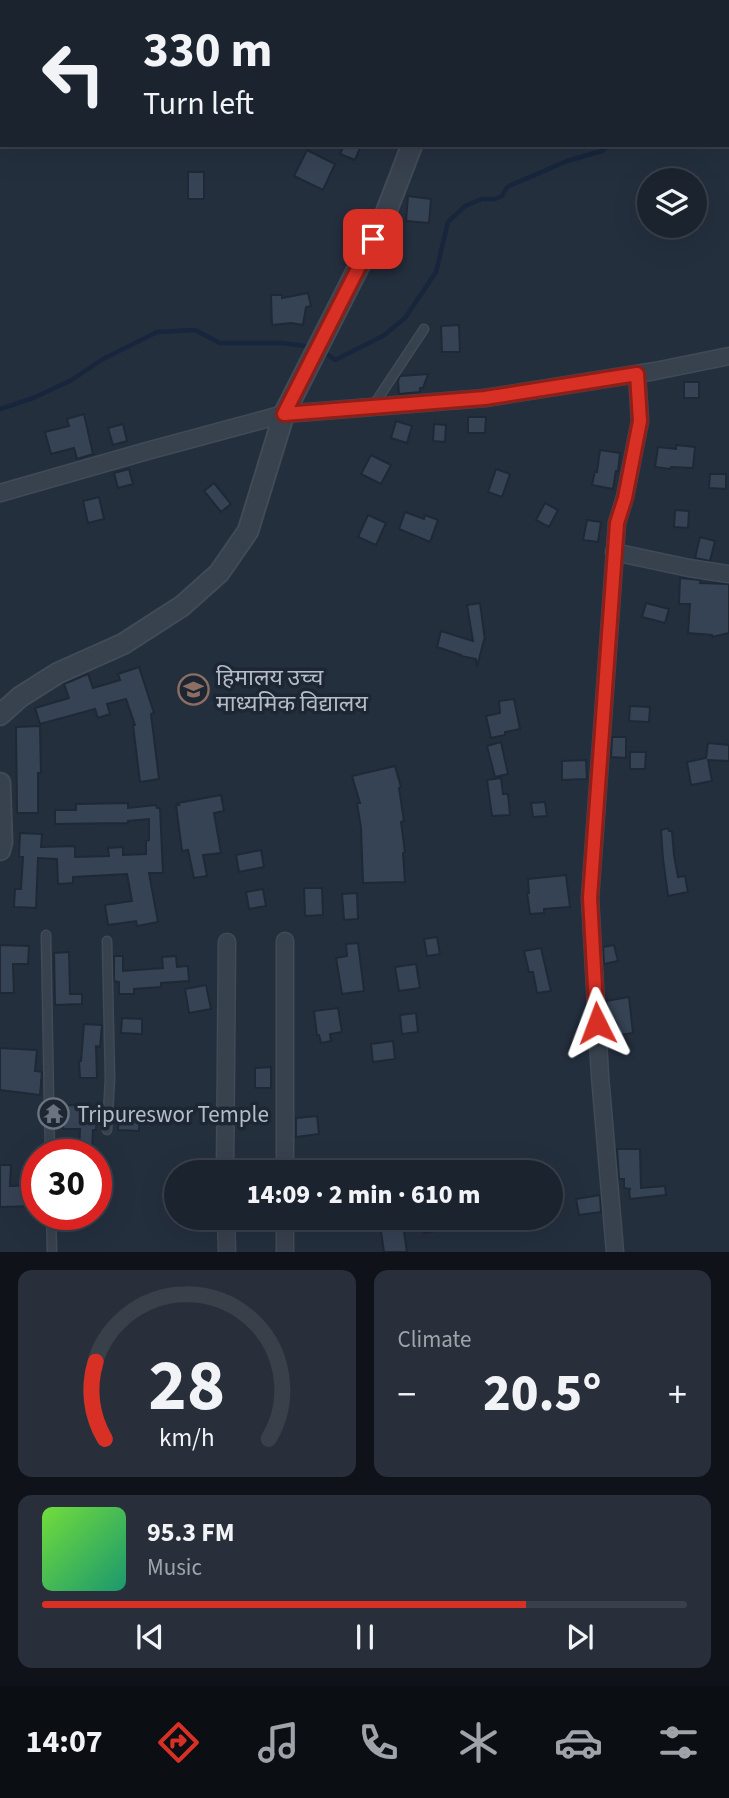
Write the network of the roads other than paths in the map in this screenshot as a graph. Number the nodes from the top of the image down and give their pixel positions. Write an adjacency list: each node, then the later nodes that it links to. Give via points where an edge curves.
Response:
1 (411, 147): 6 (street, via 386,215)
2 (424, 329): 5 (lane)
3 (729, 356): 4 (street)
4 (637, 374): 5 (street, via 485,398); 8 (street, via 640,421)
5 (371, 408): 6 (street)
6 (284, 414): 7 (street); 10 (street, via 248,531 219,573 182,606 133,638 58,673)
7 (0, 493)
8 (614, 552): 9 (street); 27 (street, via 590,898)
9 (729, 574)
10 (0, 715)
11 (0, 783): 12 (street)
12 (1, 844)
13 (46, 935): 18 (lane)
14 (107, 942): 17 (lane)
15 (227, 942): 19 (street)
16 (285, 942): 20 (street)
17 (107, 1130)
18 (50, 1139)
19 (225, 1160)
20 (285, 1160)
21 (51, 1230): 24 (lane)
22 (226, 1230): 25 (street)
23 (285, 1230): 26 (street)
24 (52, 1252)
25 (227, 1252)
26 (285, 1252)
27 (615, 1252)

